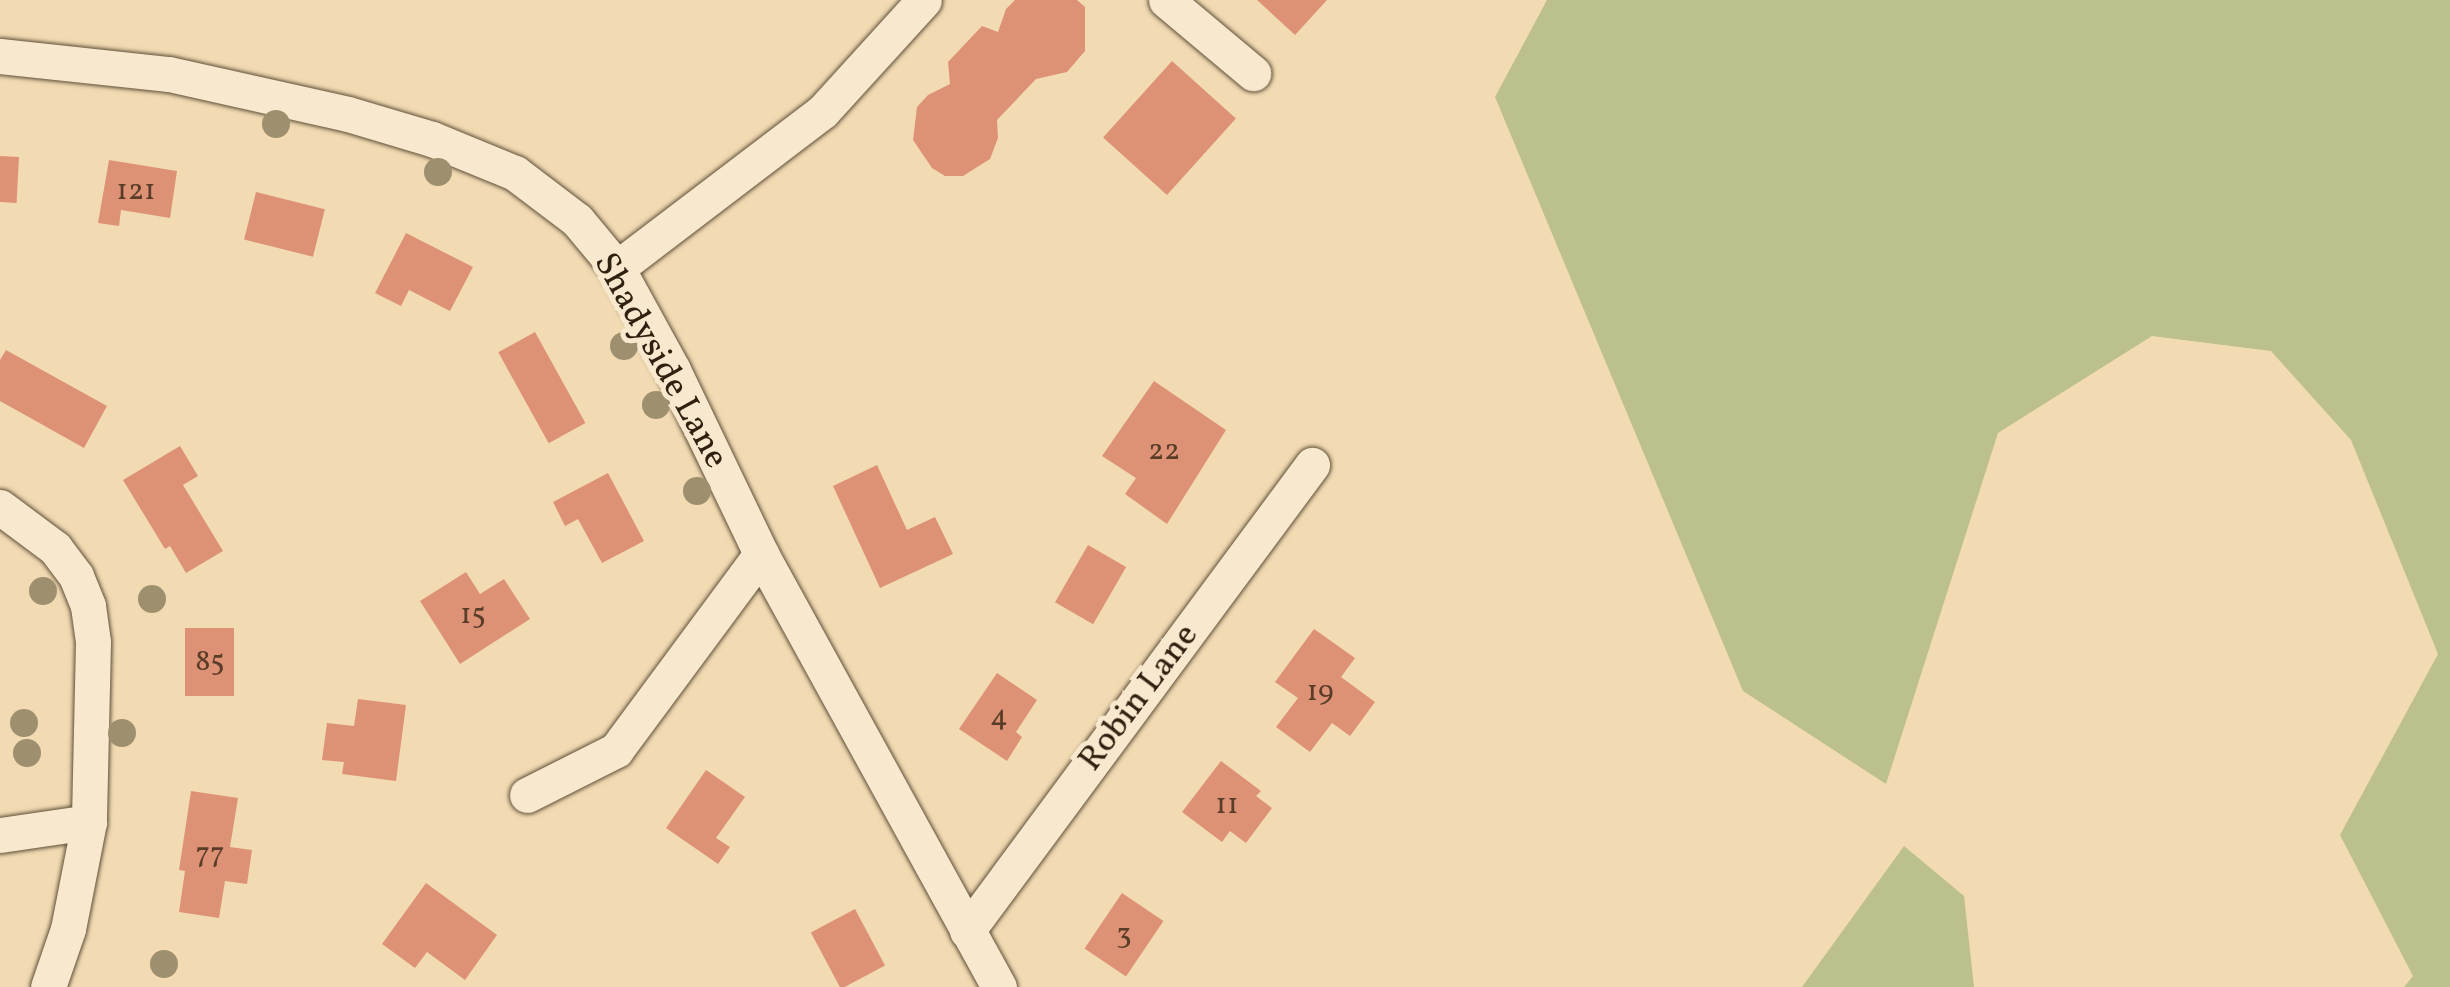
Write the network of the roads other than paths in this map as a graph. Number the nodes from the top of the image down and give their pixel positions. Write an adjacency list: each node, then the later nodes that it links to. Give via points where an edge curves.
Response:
1 (924, 0): 5 (street, via 823,111)
2 (1166, 0): 4 (street)
3 (0, 56): 5 (street, Shadyside Lane, via 169,74 432,139 515,173 577,220)
4 (1252, 74)
5 (617, 268): 8 (street, Shadyside Lane)
6 (1312, 465): 12 (street, Robin Lane)
7 (0, 508): 10 (street, via 55,548 88,606)
8 (761, 554): 9 (street, via 616,750); 12 (street, Shadyside Lane)
9 (526, 795)
10 (89, 822): 11 (street); 13 (street, via 68,929)
11 (0, 835)
12 (967, 930): 14 (street, Shadyside Lane)
13 (48, 987)
14 (999, 987)

